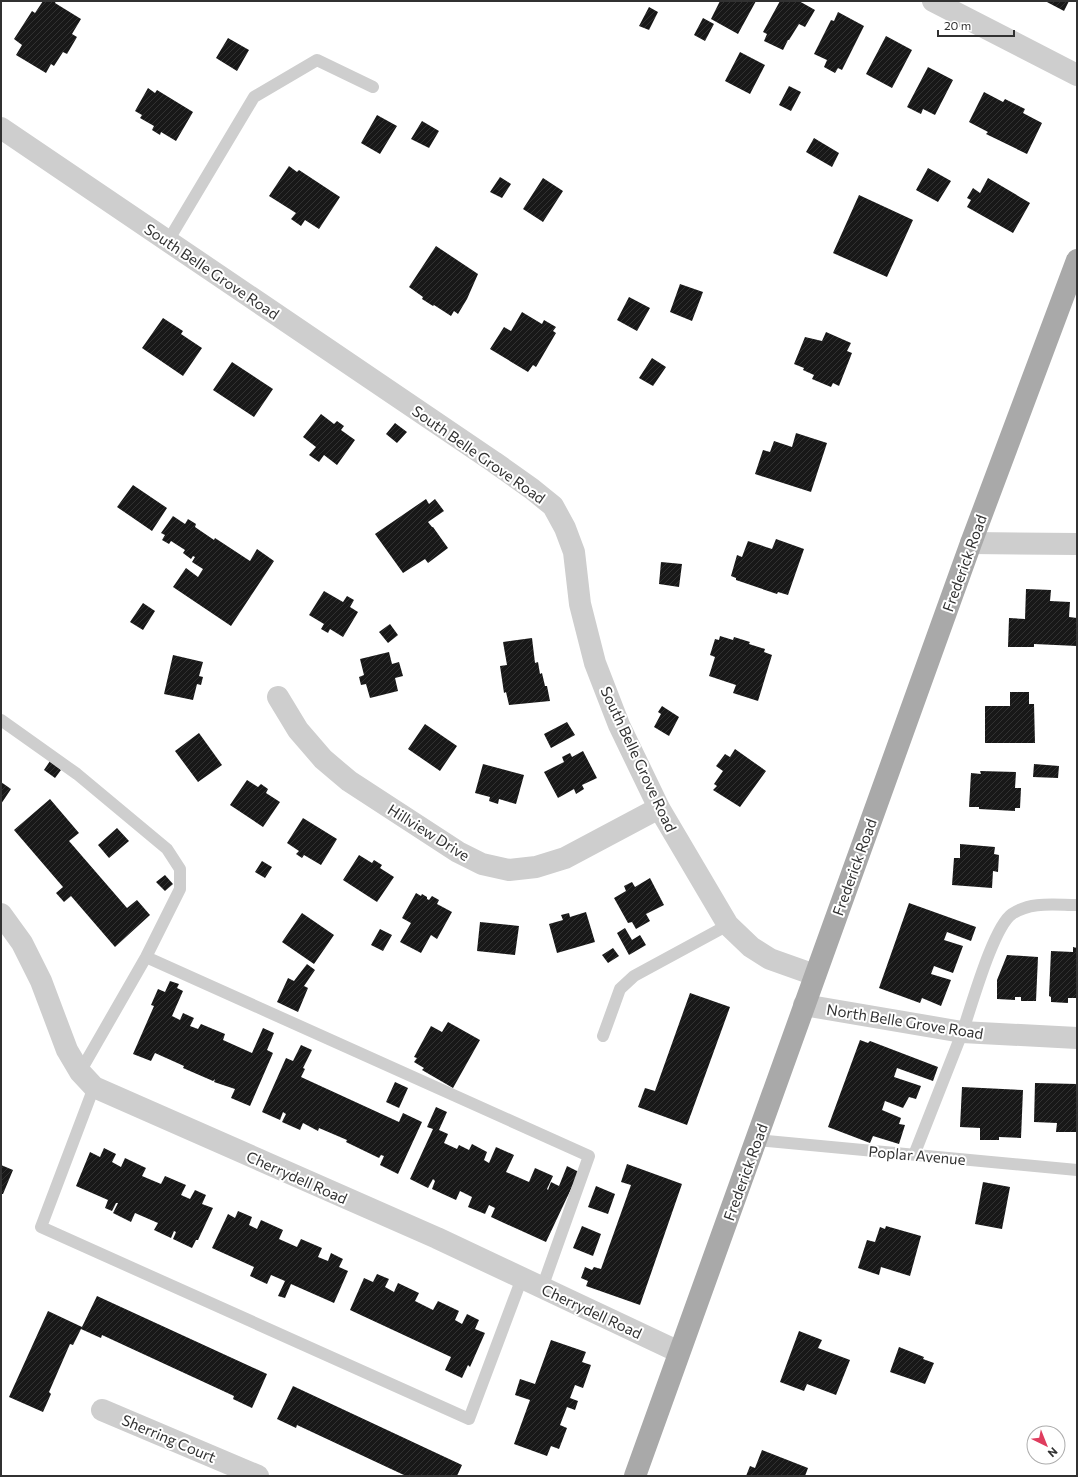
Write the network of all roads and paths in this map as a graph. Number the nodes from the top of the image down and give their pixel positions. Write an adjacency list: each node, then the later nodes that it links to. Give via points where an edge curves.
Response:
1 (932, 1): 2 (street)
2 (1077, 75)
3 (373, 87): 5 (lane, via 316,60 254,96)
4 (1, 128): 5 (street, South Belle Grove Road)
5 (168, 241): 11 (street, South Belle Grove Road, via 494,462 553,506 574,552 580,604 595,663 620,725)
6 (1077, 260): 7 (main road, Frederick Road)
7 (971, 543): 8 (street); 16 (main road, Frederick Road)
8 (1077, 544)
9 (278, 697): 11 (street, Hillview Drive, via 298,730 323,759 349,781 458,852 482,864 508,870 536,867 564,858)
10 (1, 720): 15 (lane, via 77,774 167,849 180,869 180,888)
11 (660, 808): 14 (street, South Belle Grove Road)
12 (1077, 905): 18 (lane, via 1039,904 1022,908 1010,915 992,945)
13 (1, 914): 21 (street, via 25,949 68,1050)
14 (728, 925): 16 (street, South Belle Grove Road, via 751,947 770,959); 19 (lane, via 634,976 620,989)
15 (146, 957): 21 (lane); 26 (lane, via 589,1156)
16 (815, 975): 17 (main road, Frederick Road)
17 (804, 1006): 18 (street, North Belle Grove Road); 22 (main road, Frederick Road)
18 (962, 1032): 20 (street, North Belle Grove Road); 23 (lane)
19 (603, 1036)
20 (1077, 1038)
21 (87, 1080): 25 (street, Cherrydell Road); 25 (lane, via 41,1227 469,1419)
22 (756, 1140): 23 (lane, Poplar Avenue); 27 (main road, Frederick Road)
23 (914, 1155): 24 (lane, Poplar Avenue)
24 (1077, 1170)
25 (522, 1278): 26 (street, Cherrydell Road)
26 (542, 1288): 27 (street, Cherrydell Road)
27 (679, 1352): 30 (main road, Frederick Road)
28 (102, 1410): 29 (street, Sherring Court)
29 (258, 1476)
30 (635, 1476)

